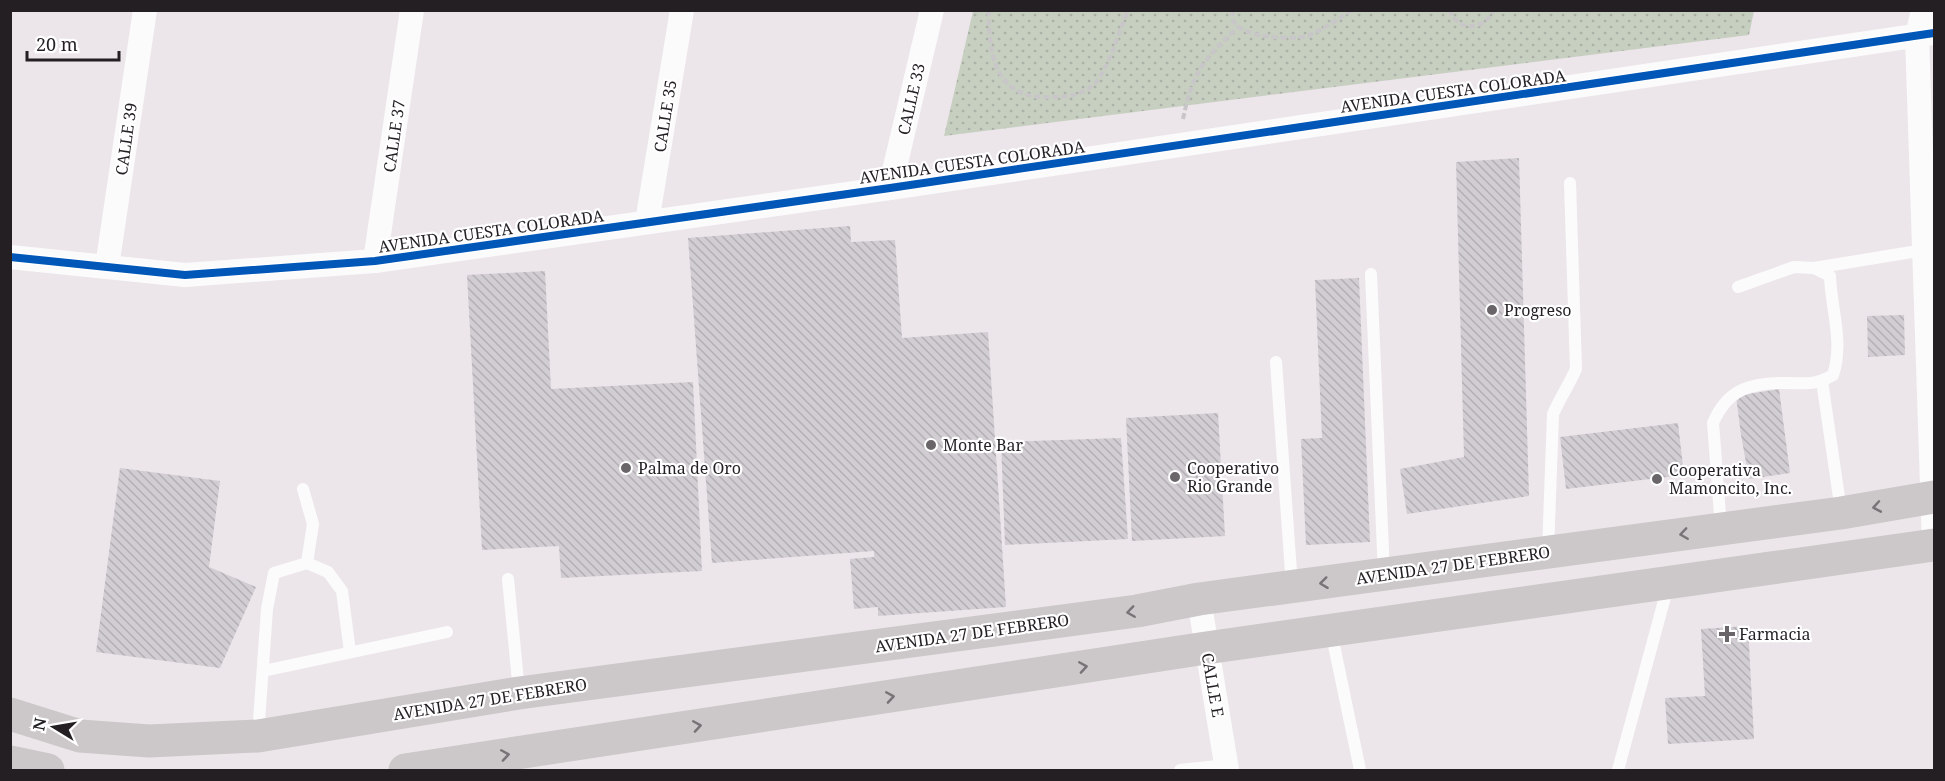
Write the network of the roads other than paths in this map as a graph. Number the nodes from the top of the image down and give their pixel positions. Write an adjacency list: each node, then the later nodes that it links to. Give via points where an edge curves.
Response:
1 (145, 10): 13 (street, CALLE 39)
2 (412, 10): 12 (street, CALLE 37)
3 (682, 10): 9 (street, CALLE 35)
4 (932, 10): 8 (street, CALLE 33)
5 (1923, 10): 6 (street)
6 (1926, 35): 8 (street, AVENIDA CUESTA COLORADA); 10 (street)
7 (1570, 183): 24 (lane, via 1576,369 1553,414)
8 (890, 188): 9 (street, AVENIDA CUESTA COLORADA)
9 (647, 222): 12 (street, AVENIDA CUESTA COLORADA)
10 (1924, 250): 14 (lane); 20 (street)
11 (10, 257): 13 (street, AVENIDA CUESTA COLORADA)
12 (375, 261): 13 (street, AVENIDA CUESTA COLORADA, via 185,275)
13 (107, 267)
14 (1814, 268): 16 (lane, via 1794,267); 18 (lane, via 1830,276 1837,325 1838,361 1833,375)
15 (1371, 274): 26 (lane)
16 (1738, 287)
17 (1276, 362): 29 (lane)
18 (1822, 381): 21 (lane); 22 (lane, via 1778,383 1737,391 1719,409 1713,423)
19 (303, 489): 25 (lane, via 313,524)
20 (1933, 497): 21 (main road, AVENIDA 27 DE FEBRERO, one-way to 21); 23 (street)
21 (1841, 513): 22 (main road, AVENIDA 27 DE FEBRERO)
22 (1721, 529): 24 (main road, AVENIDA 27 DE FEBRERO, one-way to 24)
23 (1934, 545): 28 (main road)
24 (1548, 552): 26 (main road, AVENIDA 27 DE FEBRERO)
25 (307, 563): 34 (lane, via 328,572 342,591); 35 (lane, via 274,573)
26 (1384, 575): 29 (main road, AVENIDA 27 DE FEBRERO, one-way to 29)
27 (508, 579): 36 (lane)
28 (1669, 582): 31 (main road); 45 (lane)
29 (1292, 587): 30 (main road, AVENIDA 27 DE FEBRERO)
30 (1199, 599): 33 (street, CALLE E); 36 (main road, AVENIDA 27 DE FEBRERO, one-way to 36, via 1137,611)
31 (1331, 630): 33 (main road); 44 (lane)
32 (447, 632): 34 (lane)
33 (1206, 648): 40 (street, CALLE E); 42 (main road, one-way to 33)
34 (350, 652): 35 (lane)
35 (263, 671): 38 (lane)
36 (519, 693): 38 (main road, AVENIDA 27 DE FEBRERO)
37 (10, 714): 38 (main road, AVENIDA 27 DE FEBRERO, via 80,736 149,741)
38 (258, 736)
39 (10, 762): 41 (main road)
40 (1227, 768): 43 (lane)
41 (48, 771)
42 (405, 771)
43 (1180, 771)
44 (1360, 771)
45 (1618, 771)

